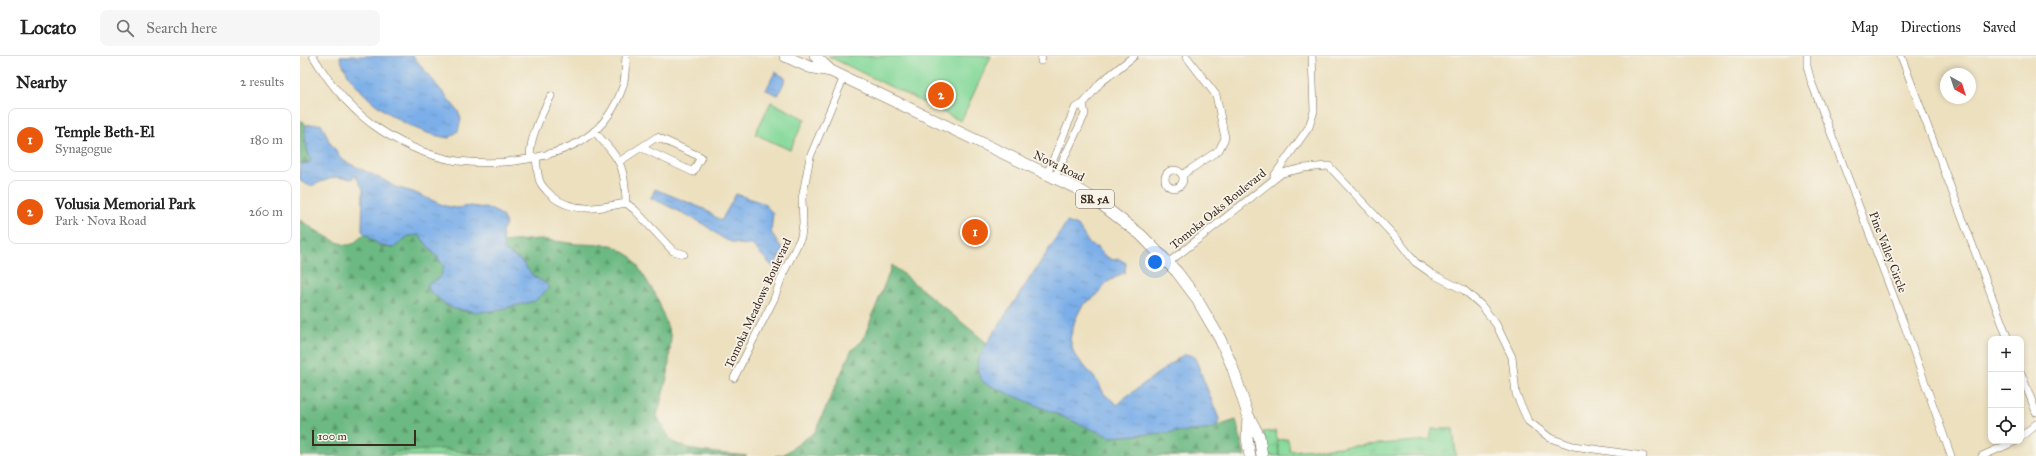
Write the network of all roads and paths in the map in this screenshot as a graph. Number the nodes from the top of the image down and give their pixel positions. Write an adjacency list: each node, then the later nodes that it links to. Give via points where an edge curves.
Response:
1 (313, 56): 18 (street, via 342,98 363,118 403,142 428,152 471,162)
2 (626, 56): 14 (street, via 623,85 618,98 605,120)
3 (785, 56): 10 (main road, SR 5A, via 809,67)
4 (814, 56): 10 (main road, SR 5A)
5 (1134, 56): 13 (street, via 1100,84)
6 (1186, 56): 20 (street, via 1216,95 1225,138 1218,150)
7 (1312, 56): 22 (street, via 1314,111 1309,127)
8 (1807, 56): 37 (street, Pine Valley Circle, via 1811,81 1904,324)
9 (1901, 56): 26 (street)
10 (831, 71): 11 (main road, Nova Road / SR 5A)
11 (844, 76): 21 (main road, Nova Road / SR 5A); 27 (street, Tomoka Meadows Boulevard, via 810,157 802,199 801,237)
12 (551, 96): 18 (street, via 529,151)
13 (1083, 104): 15 (street, via 1075,108); 16 (street, via 1085,114)
14 (594, 131): 18 (street, via 583,140 559,152); 19 (street)
15 (1062, 136): 16 (street); 21 (street)
16 (1072, 141): 21 (street)
17 (642, 148): 17 (street, via 657,137 701,157 693,172); 19 (street)
18 (534, 158): 23 (street, via 540,182 561,203 577,208 598,208)
19 (620, 161): 23 (street)
20 (1182, 175)
21 (1051, 176): 25 (main road, Nova Road / SR 5A, via 1097,200 1119,216)
22 (1271, 181): 25 (street, Tomoka Oaks Boulevard); 36 (street, Tomoka Oaks Boulevard, via 1282,173 1329,166 1416,262 1432,274 1464,290 1481,305 1496,324 1512,357 1516,394 1528,421 1550,438 1573,446)
23 (626, 203): 24 (street, via 673,252)
24 (684, 254)
25 (1168, 263): 30 (main road, Nova Road / SR 5A, via 1194,296 1220,339)
26 (2007, 336)
27 (734, 378)
28 (2024, 381): 29 (street)
29 (2036, 412)
30 (1248, 415): 34 (main road, Nova Road / SR 5A, via 1247,438); 35 (main road, Nova Road / SR 5A, via 1259,436)
31 (2036, 424): 32 (street)
32 (2024, 434)
33 (2009, 444): 38 (street)
34 (1250, 456)
35 (1262, 456)
36 (1643, 456)
37 (1951, 456)
38 (1982, 456)

